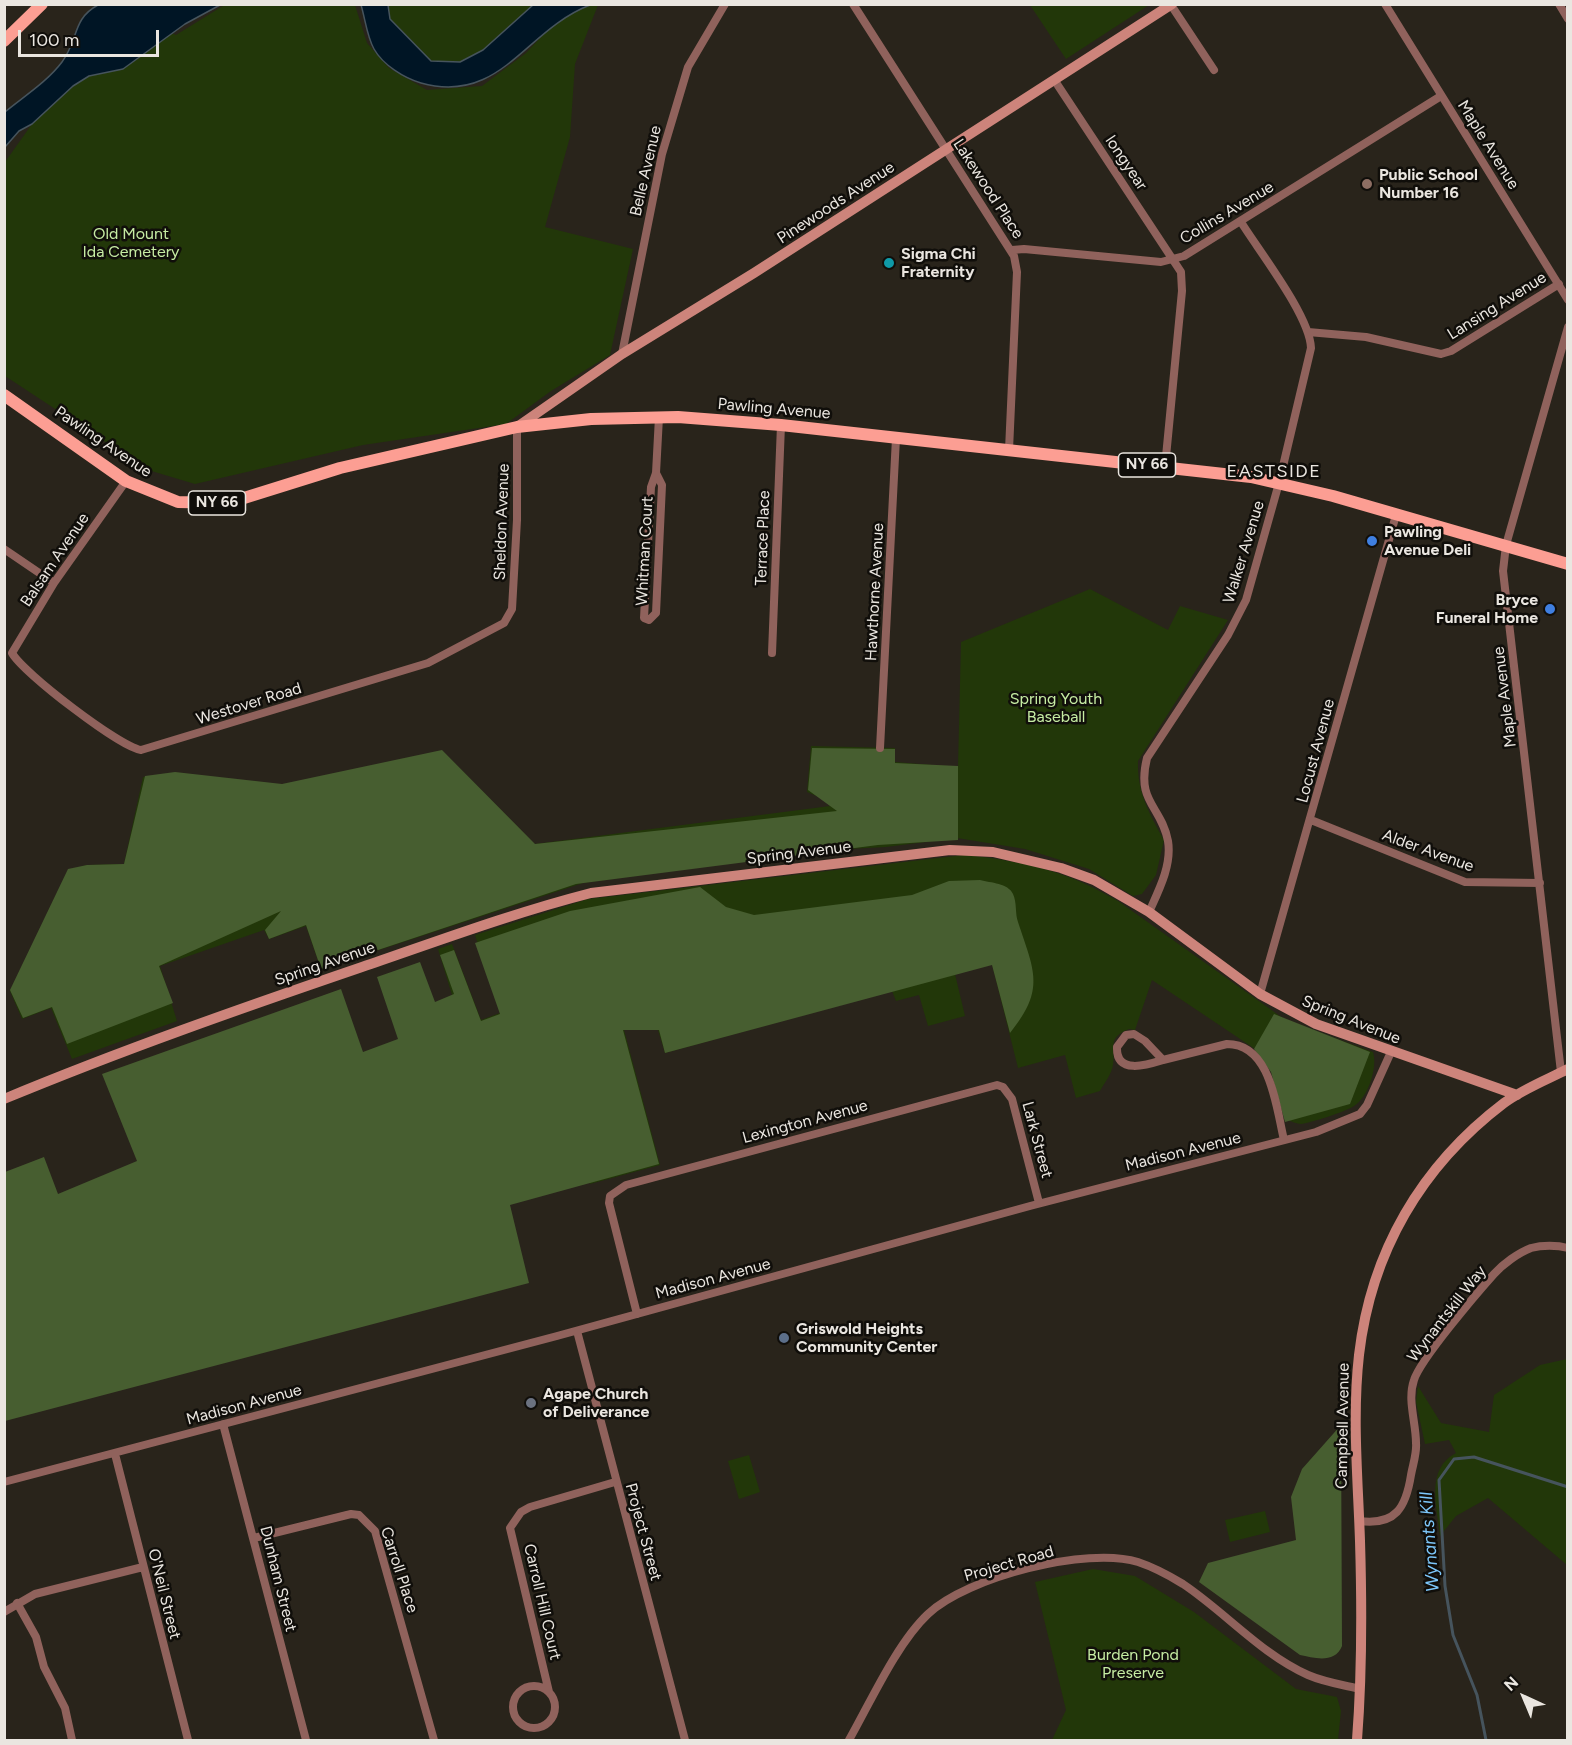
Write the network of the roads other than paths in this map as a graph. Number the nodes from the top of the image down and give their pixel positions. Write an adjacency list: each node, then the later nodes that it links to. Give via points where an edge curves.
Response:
1 (42, 4): 8 (main road)
2 (725, 4): 20 (street, Belle Avenue, via 688,67 662,154)
3 (853, 4): 12 (street, Lakewood Place)
4 (1385, 4): 11 (street, Maple Avenue)
5 (1559, 4): 7 (street)
6 (1172, 5): 9 (street); 10 (street, Pinewoods Avenue)
7 (1568, 19)
8 (4, 41)
9 (1214, 70)
10 (1055, 81): 12 (street, Pinewoods Avenue); 15 (street, longyear)
11 (1442, 96): 13 (street, Collins Avenue); 16 (street, Maple Avenue)
12 (946, 150): 14 (street, Lakewood Place); 20 (street, Pinewoods Avenue)
13 (1241, 222): 15 (street, Collins Avenue); 19 (street, Walker Avenue)
14 (1012, 250): 15 (street); 26 (street, Lakewood Place, via 1017,272)
15 (1174, 260): 27 (street, Collins Avenue, via 1181,272 1182,291)
16 (1559, 284): 17 (street, Maple Avenue); 19 (street, Lansing Avenue, via 1441,354 1365,337)
17 (1568, 300)
18 (1568, 327): 32 (street, Maple Avenue)
19 (1308, 332): 30 (street, Walker Avenue, via 1311,348)
20 (621, 354): 24 (street, Pinewoods Avenue)
21 (4, 395): 29 (main road, Pawling Avenue / NY 66)
22 (659, 417): 23 (main road, Pawling Avenue / NY 66); 24 (main road, Pawling Avenue / NY 66); 28 (street, Whitman Court)
23 (782, 425): 25 (main road, Pawling Avenue / NY 66); 37 (street, Terrace Place)
24 (518, 427): 29 (main road, Pawling Avenue / NY 66, via 340,468 228,503 178,502); 36 (street, Sheldon Avenue, via 517,520)
25 (896, 438): 26 (main road, Pawling Avenue / NY 66); 39 (street, Hawthorne Avenue)
26 (1009, 450): 27 (main road, Pawling Avenue / NY 66)
27 (1165, 467): 30 (main road, Pawling Avenue / NY 66)
28 (656, 472): 28 (street, Whitman Court, via 651,487 644,618 649,620 656,614 662,485)
29 (126, 481): 35 (street, Balsam Avenue)
30 (1279, 483): 31 (main road, Pawling Avenue / NY 66); 42 (street, Walker Avenue, via 1246,600 1228,635 1147,758 1143,776 1147,800 1160,818 1169,853)
31 (1396, 515): 32 (main road, Pawling Avenue / NY 66); 40 (street, Locust Avenue)
32 (1506, 544): 34 (main road, Pawling Avenue / NY 66); 41 (street, Maple Avenue, via 1503,571)
33 (4, 549): 35 (street)
34 (1568, 564)
35 (54, 583): 38 (street, Balsam Avenue, via 12,649)
36 (509, 617): 38 (street, Westover Road, via 495,630 428,663 141,750 123,743 69,704)
37 (772, 653)
38 (14, 657)
39 (880, 747)
40 (1311, 820): 41 (street, Alder Avenue, via 1465,882); 43 (street, Locust Avenue)
41 (1540, 883): 46 (street, Maple Avenue)
42 (1149, 912): 43 (street, Spring Avenue); 49 (street, Spring Avenue, via 1094,880 1061,868 972,850 591,893 541,906 272,998)
43 (1260, 994): 44 (street, Spring Avenue, via 1316,1024)
44 (1391, 1052): 48 (street, Spring Avenue); 50 (street, Madison Avenue, via 1360,1114 1324,1130)
45 (1163, 1060): 45 (street, via 1130,1066 1118,1056 1119,1042 1126,1035 1139,1036); 50 (street, via 1227,1044 1249,1051 1266,1072)
46 (1564, 1070): 48 (street)
47 (1003, 1087): 51 (street, Lark Street, via 1012,1099); 53 (street, Lexington Avenue, via 989,1086 626,1185 610,1196 610,1212)
48 (1517, 1095): 59 (street, Campbell Avenue, via 1439,1163 1410,1202 1371,1293 1359,1355)
49 (4, 1099)
50 (1284, 1140): 51 (street, Madison Avenue)
51 (1039, 1203): 53 (street, Madison Avenue)
52 (1568, 1248): 59 (street, Wynantskill Way, via 1531,1248 1512,1259 1495,1273 1420,1366 1410,1396 1417,1445 1402,1508 1390,1518 1373,1523)
53 (637, 1314): 54 (street, Madison Avenue)
54 (577, 1330): 55 (street, Madison Avenue); 58 (street, Project Street)
55 (224, 1424): 56 (street, Madison Avenue); 60 (street, Dunham Street)
56 (115, 1455): 57 (street, Madison Avenue); 61 (street, O'Neil Street)
57 (4, 1482)
58 (615, 1482): 65 (street, Carroll Hill Court, via 530,1507 521,1512 510,1528); 70 (street, Project Street)
59 (1359, 1521): 64 (street, Campbell Avenue)
60 (254, 1538): 68 (street, Dunham Street); 69 (street, Carroll Place, via 351,1514 359,1515 375,1531)
61 (143, 1567): 62 (street, via 35,1594); 67 (street, O'Neil Street)
62 (17, 1603): 63 (street); 66 (street, via 36,1637 64,1708)
63 (4, 1612)
64 (1360, 1689): 71 (street, Project Road, via 1306,1674 1271,1653 1182,1584 1139,1562 1114,1558 1068,1561 968,1588 941,1603 926,1616 897,1656); 72 (street, Campbell Avenue)
65 (549, 1692): 65 (street, Carroll Hill Court, via 555,1711 547,1723 534,1728 516,1719 512,1706 517,1692 537,1685)
66 (72, 1740)
67 (188, 1740)
68 (306, 1740)
69 (434, 1740)
70 (685, 1740)
71 (849, 1740)
72 (1357, 1740)

